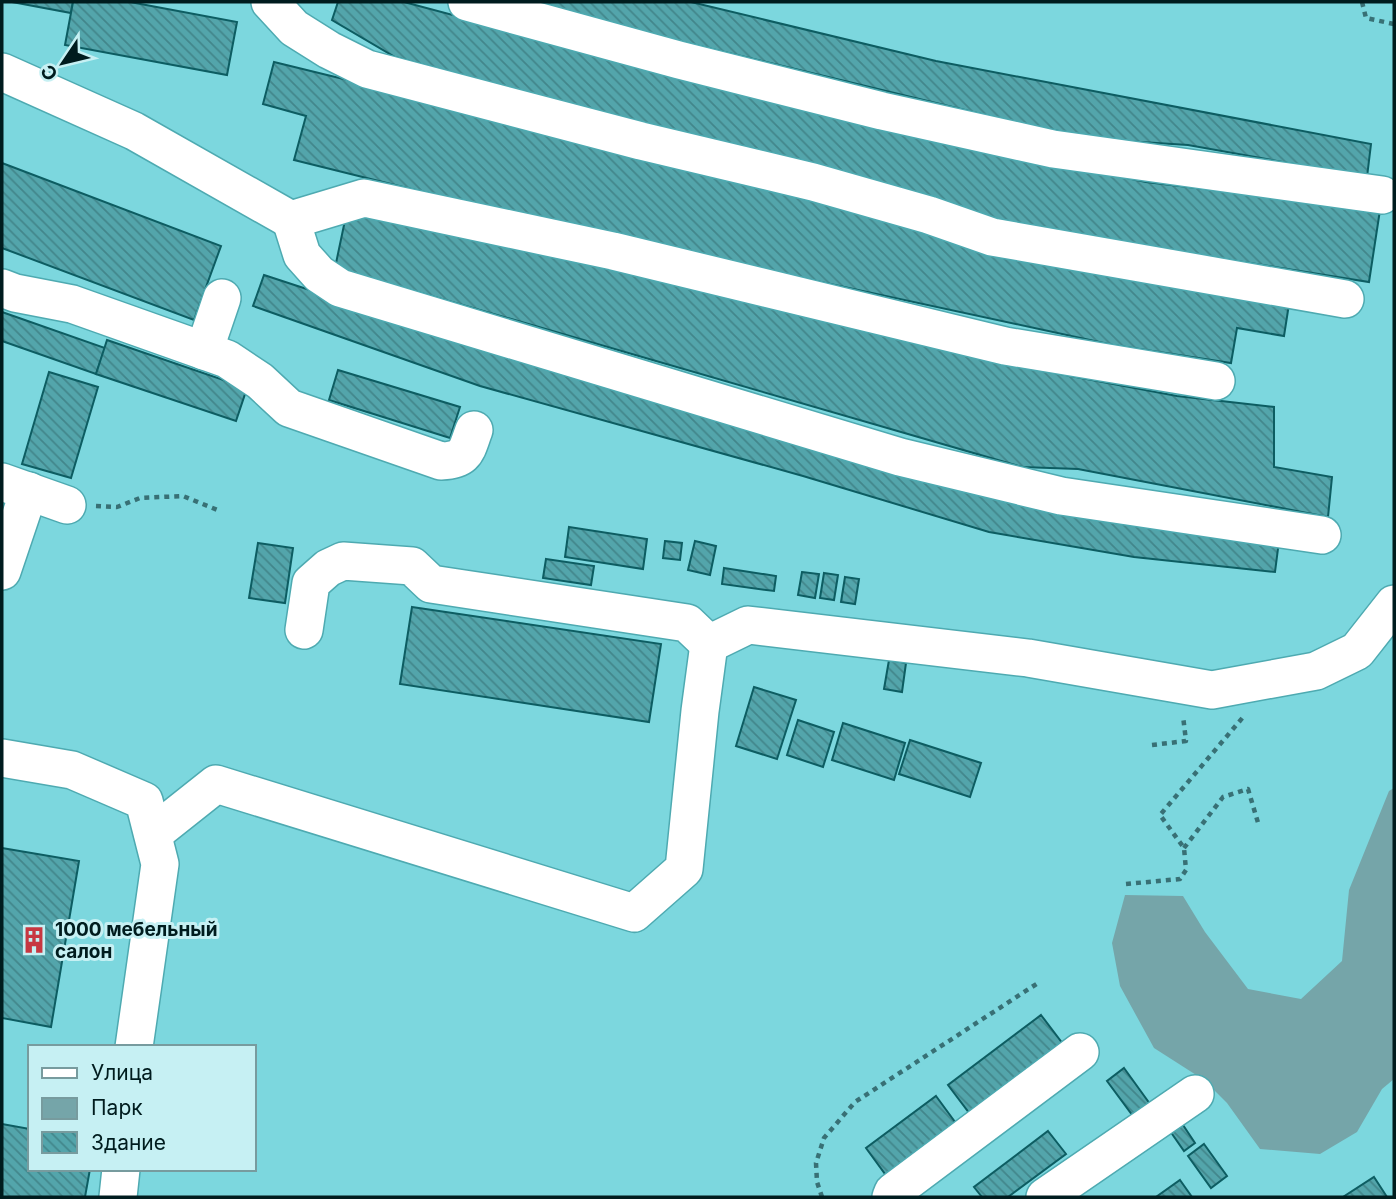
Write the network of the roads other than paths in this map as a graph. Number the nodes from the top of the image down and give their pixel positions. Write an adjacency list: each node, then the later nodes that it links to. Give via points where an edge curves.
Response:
1 (270, 2): 8 (street, via 294,28 367,69 813,182 992,237)
2 (467, 2): 4 (street, via 679,61 1053,149)
3 (2, 72): 5 (street, via 134,131)
4 (1382, 195)
5 (291, 220): 10 (street, via 364,198 612,251 1004,346); 14 (street, via 302,255 340,288 900,457 1061,496)
6 (2, 288): 9 (street, via 72,304)
7 (222, 298): 9 (street)
8 (1345, 299)
9 (204, 351): 11 (street, via 227,359 260,381 289,408 441,461 456,460 466,452)
10 (1216, 381)
11 (474, 429)
12 (15, 487): 13 (street); 15 (street)
13 (67, 505)
14 (1322, 535)
15 (2, 571)
16 (1394, 604): 18 (street, via 1357,651 1315,671 1212,690 1028,657 748,625)
17 (304, 630): 18 (street, via 311,583 343,561 412,566 431,584 687,623)
18 (709, 644): 20 (street, via 684,869 634,913 216,785)
19 (2, 758): 20 (street, via 72,770 144,801)
20 (153, 834): 21 (street, via 160,864)
21 (134, 1045)
22 (1080, 1052): 26 (street)
23 (1195, 1094): 27 (street)
24 (121, 1171): 25 (street)
25 (118, 1197)
26 (891, 1197)
27 (1045, 1197)

